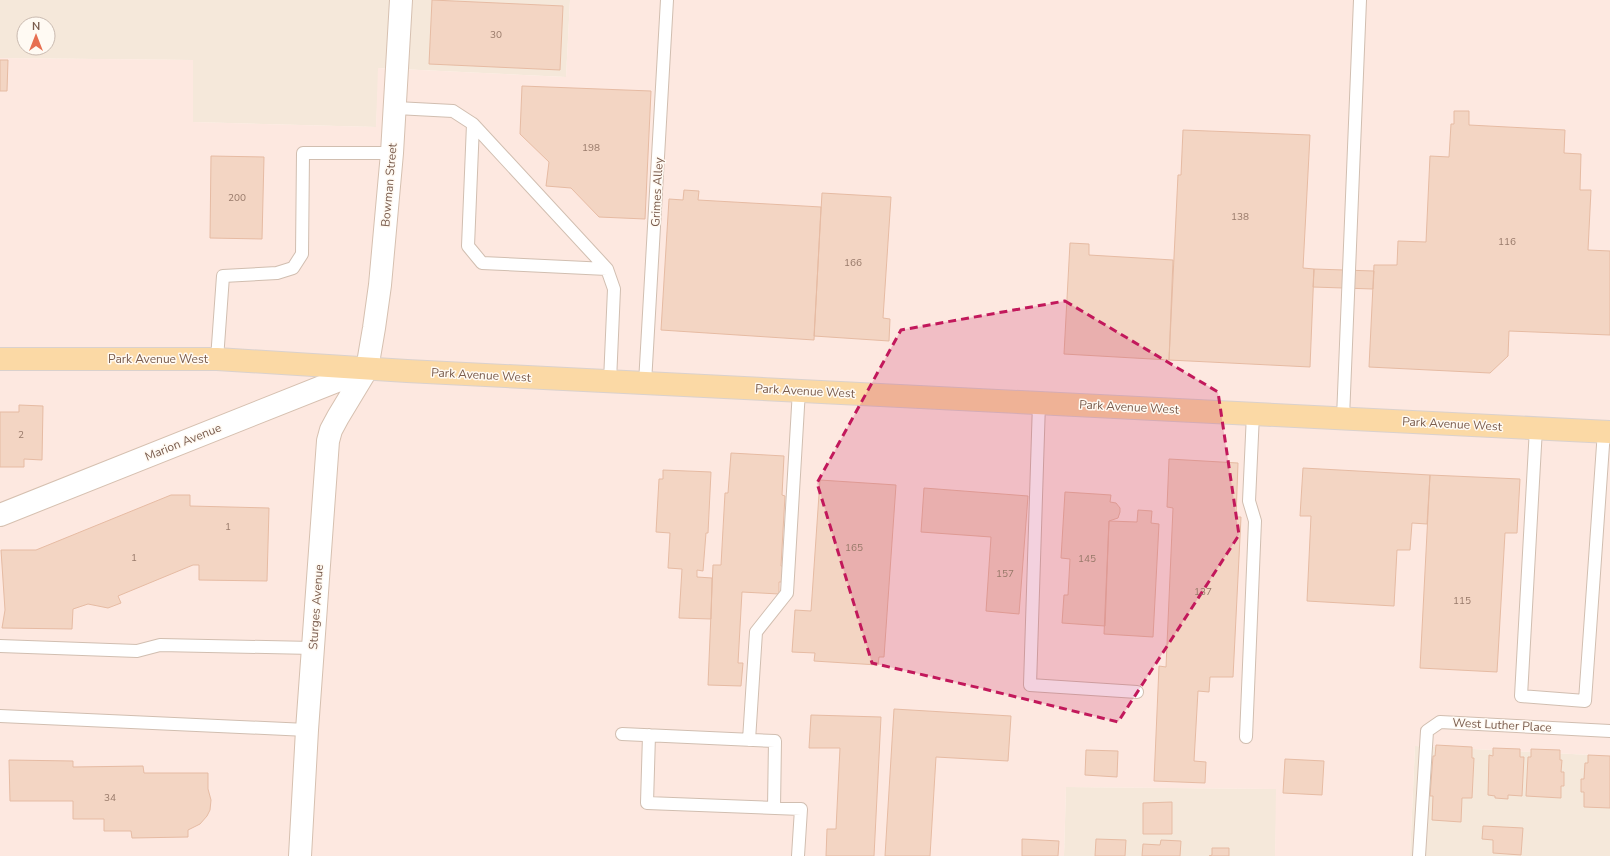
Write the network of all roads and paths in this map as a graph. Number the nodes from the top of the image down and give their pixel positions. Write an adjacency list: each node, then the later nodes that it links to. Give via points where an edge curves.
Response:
1 (401, 0): 4 (street, Bowman Street)
2 (667, 0): 12 (lane, Grimes Alley)
3 (1360, 0): 16 (lane)
4 (396, 108): 5 (lane, via 453,111); 6 (street, Bowman Street)
5 (474, 124): 7 (lane); 7 (lane, via 468,246 482,263)
6 (392, 153): 9 (lane, via 303,153 302,254 293,268 224,276); 10 (street, Bowman Street, via 380,285)
7 (607, 269): 11 (lane, via 614,290)
8 (0, 358): 9 (main road, Park Avenue West)
9 (217, 359): 10 (main road, Park Avenue West)
10 (367, 369): 11 (main road, Park Avenue West); 19 (street, Marion Avenue); 21 (street, Sturges Avenue, via 338,417 328,441)
11 (610, 381): 12 (main road, Park Avenue West)
12 (646, 383): 13 (main road, Park Avenue West)
13 (799, 390): 14 (main road, Park Avenue West); 29 (lane, via 787,593 756,632)
14 (1038, 403): 15 (main road, Park Avenue West); 22 (lane, via 1030,685)
15 (1253, 414): 16 (main road, Park Avenue West); 28 (lane, via 1249,501 1254,521)
16 (1343, 418): 17 (main road, Park Avenue West)
17 (1536, 428): 18 (main road, Park Avenue West); 18 (lane, via 1521,696 1585,701)
18 (1607, 432)
19 (0, 515)
20 (0, 646): 21 (lane, via 137,651 160,644)
21 (313, 648): 24 (street, Sturges Avenue)
22 (1137, 692)
23 (0, 716): 24 (lane)
24 (307, 730): 31 (street, Sturges Avenue)
25 (1610, 731): 33 (lane, West Luther Place, via 1440,722 1427,731)
26 (622, 734): 27 (lane)
27 (649, 735): 29 (lane); 30 (lane, via 647,803)
28 (1246, 737)
29 (749, 740): 30 (lane, via 775,741)
30 (774, 808): 32 (lane, via 801,809)
31 (300, 856)
32 (798, 856)
33 (1419, 856)

